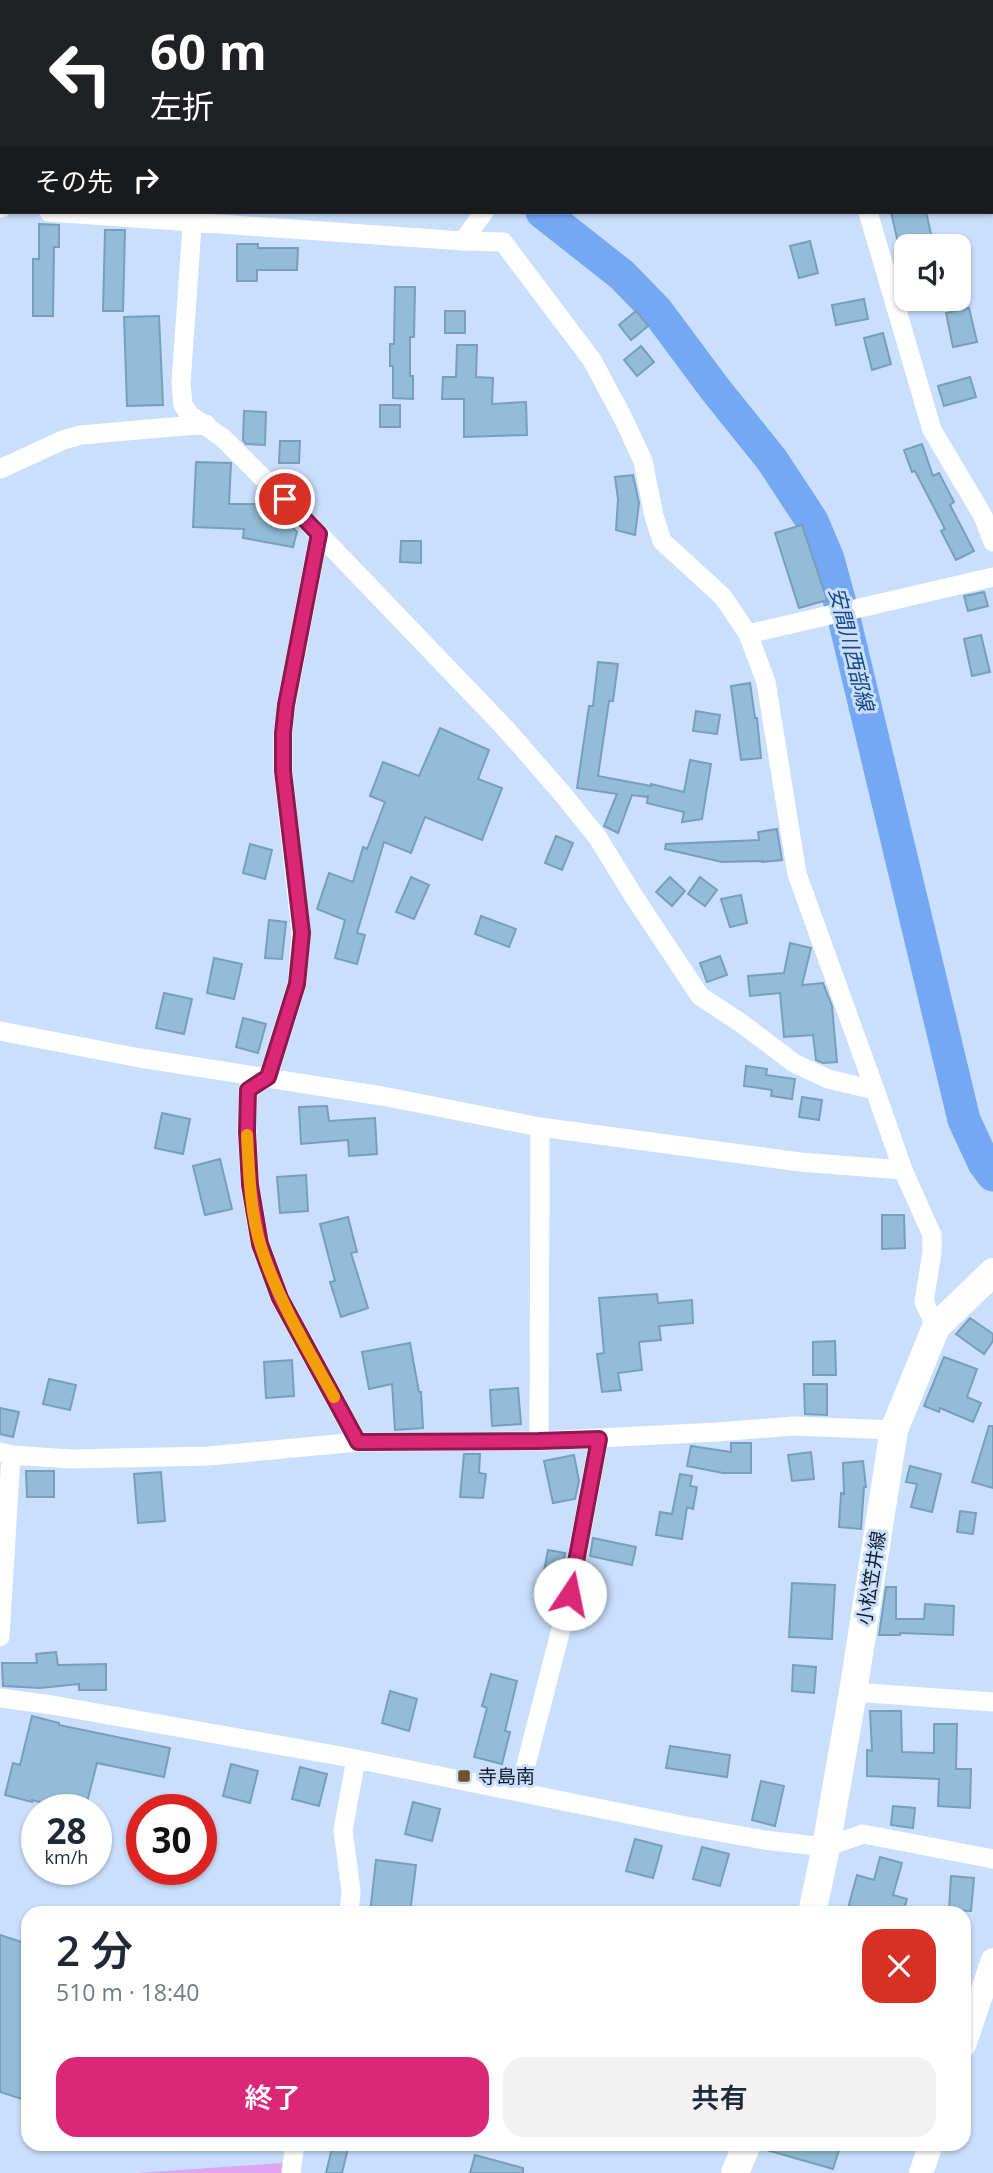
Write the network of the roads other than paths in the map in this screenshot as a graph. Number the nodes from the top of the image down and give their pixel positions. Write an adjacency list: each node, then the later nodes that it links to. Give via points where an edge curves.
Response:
1 (107, 214): 4 (street)
2 (483, 214): 5 (street)
3 (869, 214): 9 (street, via 932,430 983,516)
4 (193, 217): 5 (street); 6 (street, via 181,383 183,405)
5 (463, 241): 11 (street, via 503,242 592,360 643,461 662,541 723,597)
6 (206, 424): 7 (street, via 81,435); 8 (street)
7 (0, 469)
8 (319, 534): 13 (street, via 283,733 283,771 302,933 297,984); 14 (street, via 561,792 598,838 700,996 794,1063 828,1079)
9 (993, 542)
10 (993, 577): 11 (street)
11 (748, 634): 14 (street, via 766,682 797,874)
12 (0, 1031): 13 (street)
13 (268, 1077): 15 (street); 22 (street, via 248,1090 250,1185 260,1244 280,1298)
14 (875, 1090): 16 (street)
15 (540, 1127): 16 (street, via 800,1162); 21 (street)
16 (903, 1170): 18 (street, via 932,1235 924,1302)
17 (993, 1272): 18 (main road, 小松笠井線)
18 (936, 1327): 19 (main road, 小松笠井線)
19 (894, 1430): 20 (street, via 794,1426); 25 (main road, 小松笠井線)
20 (599, 1439): 21 (street); 29 (street, via 570,1594)
21 (539, 1441): 22 (street)
22 (358, 1442): 23 (street, via 209,1456)
23 (6, 1454): 24 (street)
24 (0, 1637)
25 (853, 1692): 27 (street); 30 (main road, 小松笠井線)
26 (0, 1698): 28 (street)
27 (993, 1702)
28 (356, 1759): 29 (street); 32 (street, via 343,1830)
29 (519, 1792): 30 (street, via 764,1840)
30 (826, 1847): 31 (street, via 863,1834); 33 (main road, 小松笠井線)
31 (993, 1859)
32 (350, 1906)
33 (813, 1906)
34 (993, 1960): 35 (street)
35 (971, 2024)
36 (294, 2151): 39 (street)
37 (744, 2151): 40 (main road)
38 (929, 2151): 41 (street)
39 (291, 2173)
40 (735, 2173)
41 (921, 2173)

